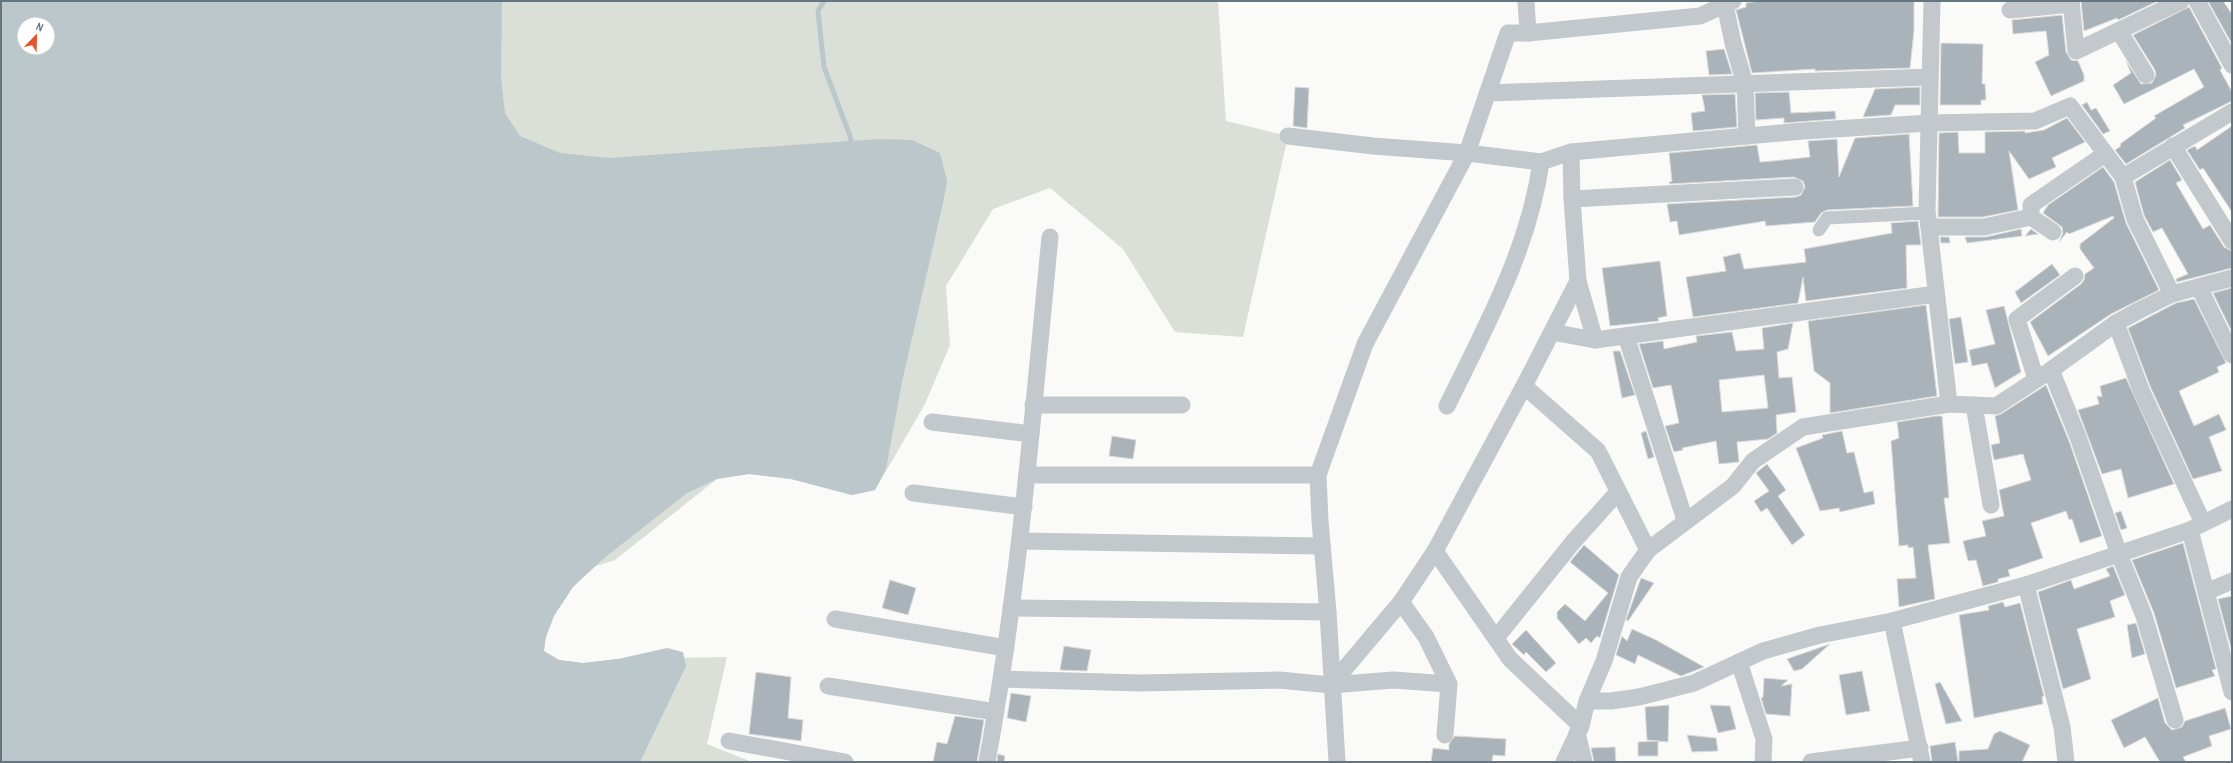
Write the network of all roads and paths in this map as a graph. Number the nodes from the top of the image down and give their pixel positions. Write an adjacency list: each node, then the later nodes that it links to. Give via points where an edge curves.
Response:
1 (1526, 1): 9 (street)
2 (1932, 1): 12 (street)
3 (2181, 1): 8 (street)
4 (2197, 1): 10 (street)
5 (2071, 2): 7 (street); 8 (street, via 2076,51)
6 (1729, 3): 9 (street, via 1700,16); 13 (street, via 1733,43)
7 (2010, 10)
8 (2118, 31): 11 (street)
9 (1528, 33): 14 (street, via 1508,33)
10 (2232, 65)
11 (2146, 75)
12 (1930, 77): 13 (street); 16 (street)
13 (1746, 84): 14 (street); 18 (street)
14 (1488, 93): 21 (street)
15 (2232, 112): 19 (street)
16 (1929, 123): 18 (street); 22 (street, via 2035,121 2070,106); 28 (street)
17 (1288, 136): 21 (street)
18 (1747, 136): 20 (street)
19 (2174, 146): 24 (street); 32 (street)
20 (1571, 152): 23 (street); 26 (street)
21 (1467, 153): 23 (street); 55 (street, via 1365,344)
22 (2105, 154): 24 (street); 27 (street, via 2031,204)
23 (1541, 162): 51 (street, via 1535,198 1503,291)
24 (2123, 177): 38 (street, via 2135,219)
25 (1795, 187): 26 (street)
26 (1572, 199): 35 (street)
27 (2031, 217): 28 (street, via 1984,228); 30 (street)
28 (1928, 220): 29 (street, via 1827,218); 37 (street)
29 (1819, 230)
30 (2053, 232)
31 (1050, 237): 50 (street)
32 (2232, 242)
33 (2075, 276): 45 (street, via 2017,319)
34 (2232, 278): 36 (street)
35 (1578, 281): 40 (street); 42 (street)
36 (2199, 287): 38 (street); 43 (street)
37 (1936, 294): 41 (street); 47 (street)
38 (2172, 294): 39 (street)
39 (2116, 323): 44 (street); 62 (street)
40 (1552, 332): 42 (street); 46 (street)
41 (1626, 336): 42 (street); 61 (street)
42 (1595, 340)
43 (2232, 355)
44 (2051, 370): 45 (street); 67 (street, via 2078,437)
45 (2036, 379): 49 (street, via 1996,406)
46 (1524, 386): 56 (street, via 1598,451); 66 (street)
47 (1949, 404): 49 (street); 61 (street, via 1803,427 1753,461 1733,486)
48 (1182, 405): 50 (street)
49 (1974, 405): 58 (street)
50 (1033, 406): 53 (street)
51 (1447, 406)
52 (932, 422): 53 (street)
53 (1031, 434): 54 (street)
54 (1027, 475): 55 (street); 59 (street)
55 (1318, 475): 64 (street)
56 (1618, 492): 65 (street); 76 (street, via 1573,542)
57 (913, 493): 59 (street)
58 (1991, 505)
59 (1024, 507): 63 (street)
60 (2232, 509): 62 (street)
61 (1685, 520): 65 (street)
62 (2196, 527): 67 (street); 70 (street)
63 (1020, 541): 64 (street); 72 (street)
64 (1322, 546): 73 (street)
65 (1648, 550): 84 (street, via 1629,577 1604,661)
66 (1435, 551): 71 (street); 76 (street)
67 (2119, 554): 69 (street); 86 (street, via 2144,616)
68 (2232, 581): 70 (street)
69 (2026, 585): 75 (street); 98 (street, via 2062,727)
70 (2206, 592): 83 (street)
71 (1401, 602): 80 (street, via 1426,637); 81 (street)
72 (1011, 608): 73 (street); 77 (street)
73 (1328, 612): 81 (street)
74 (836, 619): 77 (street)
75 (1892, 621): 78 (street, via 1820,635 1762,651); 90 (street)
76 (1496, 638): 87 (street, via 1510,659)
77 (1006, 648): 79 (street)
78 (1739, 662): 84 (street, via 1687,685 1638,697); 96 (street, via 1764,739)
79 (1002, 678): 81 (street, via 1140,683 1279,680); 85 (street)
80 (1449, 684): 81 (street, via 1393,680); 88 (street)
81 (1332, 685): 93 (street)
82 (828, 686): 85 (street)
83 (2232, 692)
84 (1587, 701): 87 (street)
85 (996, 712): 92 (street)
86 (2175, 720)
87 (1579, 730): 94 (street); 95 (street)
88 (1445, 734)
89 (729, 741): 91 (street)
90 (1921, 755): 97 (street)
91 (845, 762)
92 (987, 762)
93 (1337, 762)
94 (1564, 762)
95 (1584, 762)
96 (1763, 762)
97 (1811, 762)
98 (2066, 762)

